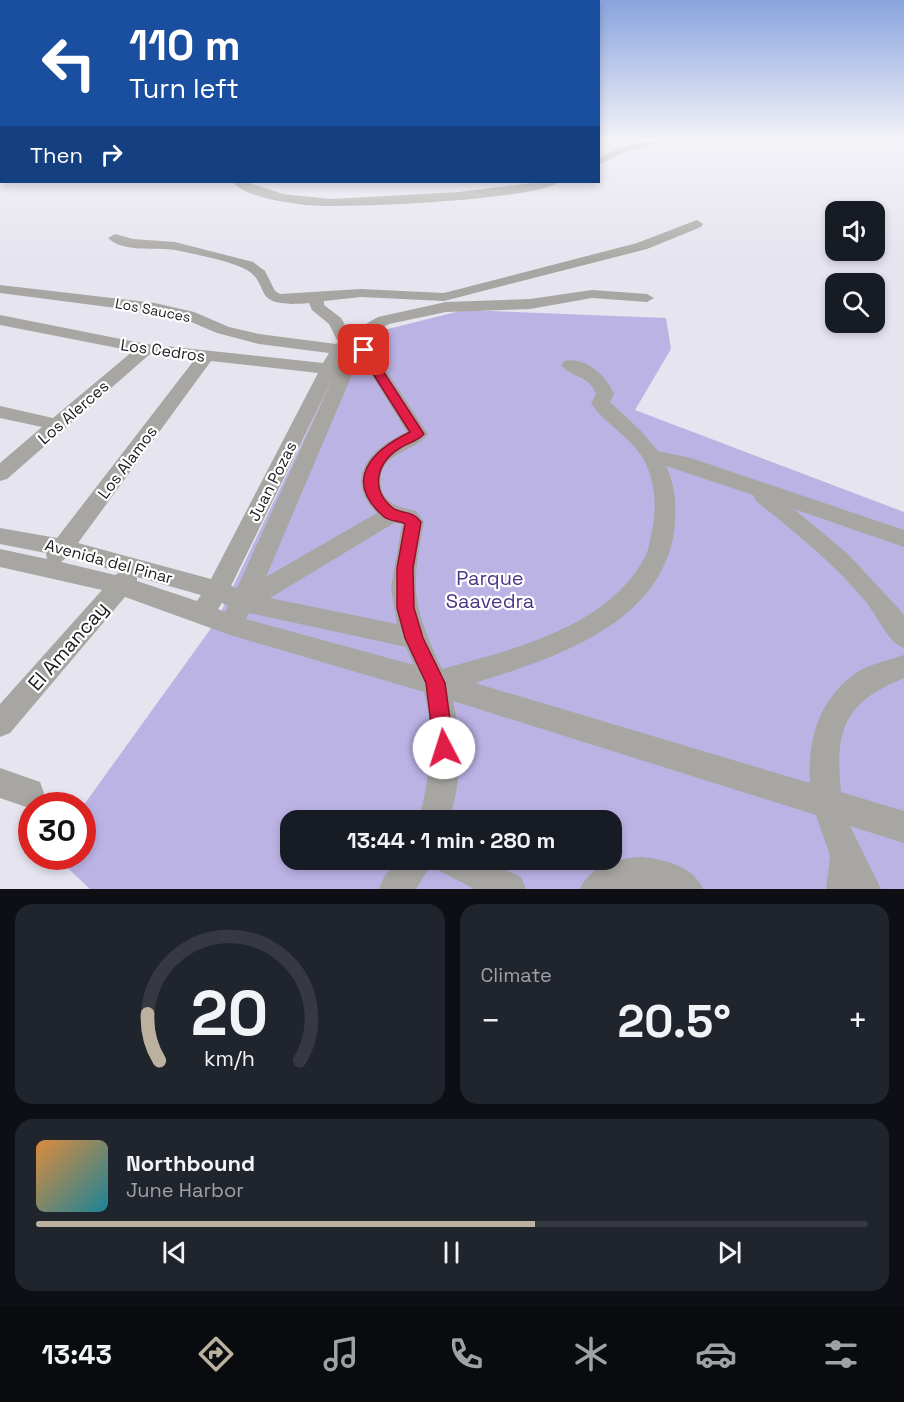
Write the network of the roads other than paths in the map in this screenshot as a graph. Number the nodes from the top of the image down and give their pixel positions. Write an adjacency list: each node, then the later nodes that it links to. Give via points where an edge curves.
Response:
1 (240, 183): 2 (street, via 284,196 353,202 472,195)
2 (547, 183)
3 (698, 224): 7 (street, via 642,246 462,294 426,297 361,293)
4 (114, 238): 7 (street, via 175,246 248,265 260,274 269,293 276,297)
5 (0, 289): 9 (street, Los Sauces, via 156,308 259,339)
6 (647, 298): 9 (street, via 592,294 530,304 446,307 384,320)
7 (316, 299): 9 (street, via 317,307 335,321)
8 (0, 320): 10 (street, Los Cedros)
9 (343, 346): 13 (street, Juan Pozas)
10 (146, 349): 11 (street, Los Cedros); 15 (street, Los Alerces)
11 (206, 356): 13 (street, Los Cedros); 22 (street, Los Alamos)
12 (570, 366): 16 (street, via 594,375 605,394 600,403)
13 (327, 369): 26 (street, Juan Pozas)
14 (0, 412): 15 (street)
15 (57, 425): 17 (street, Los Alerces)
16 (652, 456): 18 (street); 33 (street, via 666,502 665,538 651,570 635,590 604,618 556,644)
17 (0, 474)
18 (750, 486): 21 (street); 30 (street, via 823,543 863,582)
19 (391, 515): 27 (street); 27 (street, via 373,495 369,481 374,466 394,445 418,434 364,350 355,348); 31 (street, via 408,517 413,522 405,568 405,608)
20 (0, 536): 22 (street, Avenida del Pinar)
21 (904, 539)
22 (62, 547): 24 (street, Los Alamos); 25 (street, Avenida del Pinar)
23 (0, 558): 24 (street, Avenida del Pinar)
24 (48, 567): 25 (street, Avenida del Pinar)
25 (128, 577): 26 (street, Avenida del Pinar); 28 (street, Avenida del Pinar); 34 (street, El Amancay)
26 (217, 590): 27 (street, Avenida del Pinar); 28 (street, Juan Pozas)
27 (243, 602): 29 (street); 31 (street, Avenida del Pinar)
28 (203, 612): 29 (street, Avenida del Pinar)
29 (230, 625): 33 (street, Avenida del Pinar)
30 (904, 637)
31 (414, 638): 33 (street)
32 (904, 666): 37 (street, via 881,671 852,690 831,718 822,756)
33 (435, 683): 37 (street, Avenida del Pinar); 38 (street, via 445,770)
34 (0, 724)
35 (0, 783): 36 (street)
36 (26, 792)
37 (825, 802): 39 (street, Avenida del Pinar); 42 (street)
38 (436, 810)
39 (904, 826)
40 (410, 870): 43 (street)
41 (471, 870): 44 (street)
42 (844, 874): 47 (street)
43 (396, 889)
44 (509, 889)
45 (597, 889): 46 (street, via 606,881 629,873 655,874)
46 (686, 889)
47 (864, 889)

